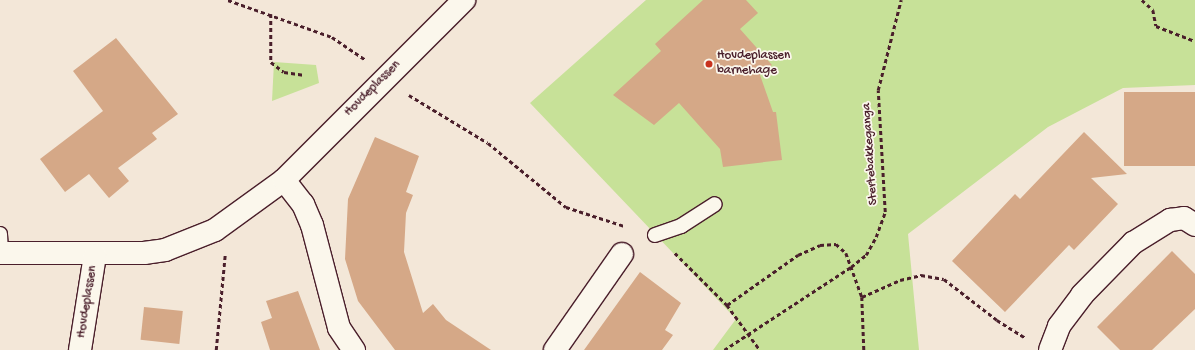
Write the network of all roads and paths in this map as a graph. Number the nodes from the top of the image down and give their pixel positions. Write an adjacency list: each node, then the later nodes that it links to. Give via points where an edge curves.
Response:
1 (228, 0): 5 (path)
2 (464, 0): 8 (street, Hovdeplassen)
3 (901, 0): 17 (path, Stertebakkeganga, via 878,90 885,212 866,255)
4 (1142, 0): 6 (path, via 1153,10 1156,26)
5 (271, 14): 7 (path, via 271,62 284,72); 8 (path, via 332,36)
6 (1195, 41)
7 (304, 75)
8 (386, 77): 9 (street, Hovdeplassen); 13 (path, via 418,102 488,143 566,207)
9 (284, 180): 12 (street, Hovdeplassen); 24 (street, via 309,218 339,328)
10 (715, 204): 13 (lane, via 681,226)
11 (1195, 224): 29 (street, via 1184,218 1170,220 1133,243 1082,295 1059,326)
12 (215, 230): 16 (street, Hovdeplassen, via 165,250); 23 (path, via 224,252 226,271)
13 (655, 235): 19 (path)
14 (0, 247): 16 (street, Hovdeplassen)
15 (622, 254): 25 (street)
16 (95, 255): 22 (street, Hovdeplassen)
17 (851, 267): 18 (path); 19 (path, via 846,253 836,244 820,245 798,255); 20 (path, Stertebakkeganga)
18 (862, 297): 21 (path, via 900,280 921,275 944,279 996,320); 28 (path)
19 (727, 305): 20 (path)
20 (748, 332): 26 (path, Stertebakkeganga); 27 (path)
21 (1028, 339)
22 (80, 350)
23 (216, 350)
24 (354, 350)
25 (555, 350)
26 (724, 350)
27 (760, 350)
28 (864, 350)
29 (1050, 350)

